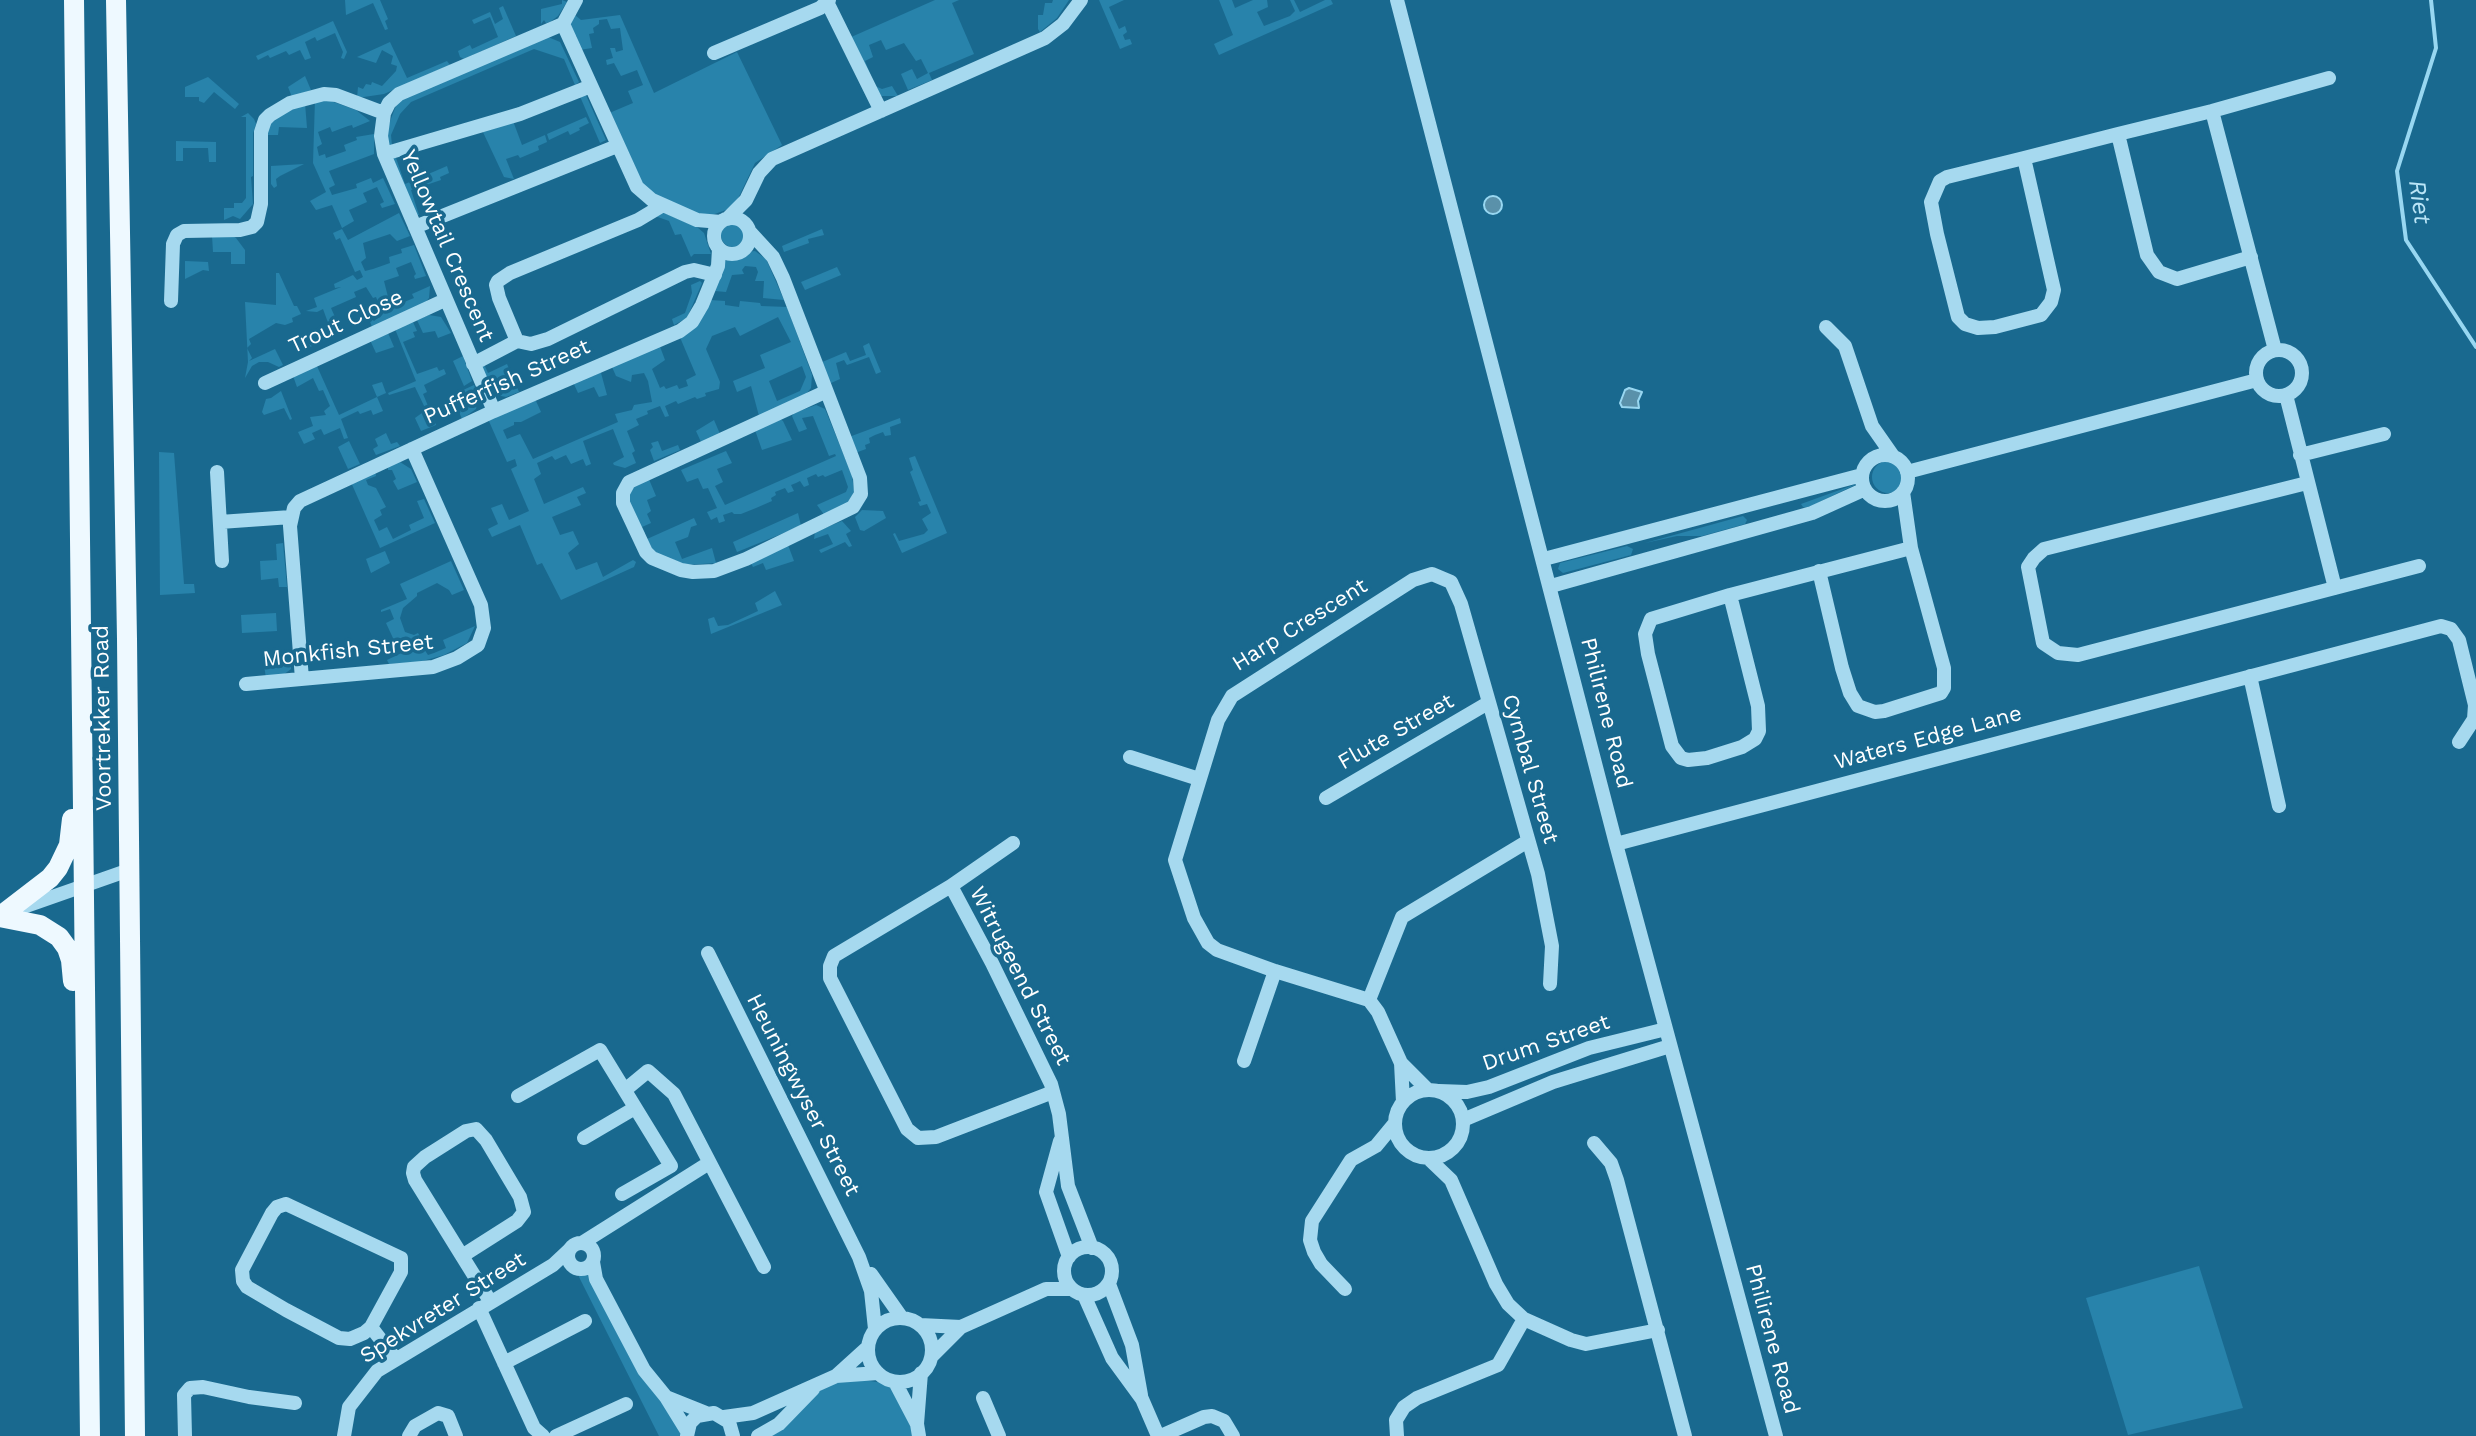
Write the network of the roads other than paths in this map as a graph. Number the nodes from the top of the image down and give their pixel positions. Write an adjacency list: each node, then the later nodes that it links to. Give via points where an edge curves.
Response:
1 (74, 0): 70 (main road, Voortrekker Road)
2 (116, 0): 79 (main road, Voortrekker Road)
3 (576, 0): 7 (street)
4 (1397, 0): 57 (street, Philirene Road)
5 (828, 1): 8 (street); 11 (street)
6 (1078, 2): 11 (street, Pufferfish Street, via 1045,38)
7 (563, 24): 10 (street); 13 (street, via 399,94)
8 (714, 53)
9 (2329, 78): 12 (street)
10 (591, 86): 15 (street); 16 (street, via 520,114)
11 (881, 111): 18 (street, Pufferfish Street, via 772,159)
12 (2212, 111): 14 (street); 27 (street)
13 (384, 113): 16 (street, Yellowtail Crescent); 30 (street, via 324,94 270,115 261,132 261,204 255,225 177,235)
14 (2118, 134): 17 (street); 27 (street, via 2147,255 2159,272 2177,279)
15 (617, 146): 19 (street, via 637,187); 22 (street)
16 (384, 154): 22 (street, Yellowtail Crescent)
17 (2024, 158): 17 (street, via 1947,177 1935,189 1931,212 1958,317 1965,324 1995,327 2041,315 2051,302 2054,290)
18 (746, 200): 21 (street, Pufferfish Street); 23 (street)
19 (663, 205): 20 (street); 32 (street, via 498,281 499,298)
20 (697, 220): 21 (street); 24 (street)
21 (724, 220): 23 (street, via 738,219); 24 (street, Pufferfish Street, via 714,232)
22 (415, 227): 29 (street, Yellowtail Crescent)
23 (748, 229): 25 (street); 26 (street)
24 (716, 244): 25 (street); 28 (street, Pufferfish Street)
25 (740, 251): 26 (street); 28 (street, Pufferfish Street)
26 (767, 251): 37 (street, via 783,278)
27 (2251, 257): 33 (street)
28 (716, 271): 32 (street, via 685,272 548,339); 39 (street, Pufferfish Street, via 697,315 680,331)
29 (445, 300): 34 (street, Yellowtail Crescent); 36 (street, Trout Close)
30 (171, 301)
31 (1826, 327): 40 (street, via 1845,346)
32 (517, 341): 34 (street)
33 (2275, 350): 35 (street, via 2260,359); 38 (street, via 2293,355 2302,371 2299,385)
34 (473, 364): 39 (street, Yellowtail Crescent)
35 (2257, 380): 38 (street, via 2269,394); 47 (street)
36 (265, 383)
37 (825, 392): 37 (street, via 629,482 623,503 646,552 681,570 714,571 853,507 861,494 860,478)
38 (2286, 395): 43 (street)
39 (494, 411): 42 (street, Pufferfish Street)
40 (1872, 426): 44 (street); 45 (street)
41 (2384, 434): 43 (street)
42 (412, 449): 52 (street, Pufferfish Street, via 305,497); 67 (street, Monkfish Street, via 481,605 482,637 469,652 433,667)
43 (2300, 455): 49 (street)
44 (1893, 456): 45 (street); 47 (street)
45 (1871, 460): 48 (street)
46 (217, 472): 53 (street)
47 (1907, 472): 50 (street)
48 (1864, 482): 51 (street, via 1875,499); 55 (street); 59 (street, via 1812,513)
49 (2307, 483): 64 (street); 64 (street, via 2044,549 2028,567 2039,631 2049,649 2078,655)
50 (1903, 492): 51 (street); 54 (street)
51 (1889, 500): 54 (street)
52 (291, 517): 53 (street); 67 (street)
53 (220, 522): 58 (street)
54 (1907, 531): 56 (street)
55 (1635, 536): 57 (street); 59 (street)
56 (1911, 548): 61 (street); 61 (street, via 1944,668 1944,688 1936,696 1884,711 1867,710 1853,700)
57 (1544, 559): 63 (street, Philirene Road)
58 (222, 561)
59 (1643, 561): 63 (street)
60 (2419, 566): 64 (street)
61 (1819, 571): 65 (street)
62 (1439, 575): 69 (street, Cymbal Street, via 1456,587); 73 (street, Harp Crescent, via 1413,580 1239,689 1221,711)
63 (1551, 586): 78 (street, Philirene Road)
64 (2335, 588)
65 (1730, 595): 65 (street, via 1659,615 1647,627 1648,654 1672,746 1681,758 1707,758 1742,747 1759,731 1758,706)
66 (2250, 676): 71 (street, Waters Edge Lane, via 2447,627 2459,640 2475,705 2474,719); 75 (street); 78 (street, Waters Edge Lane)
67 (302, 679): 68 (street, Monkfish Street)
68 (246, 684)
69 (1488, 703): 74 (street, Flute Street); 76 (street, Cymbal Street)
70 (81, 710): 80 (main road, Voortrekker Road); 82 (main road, via 66,853 50,878)
71 (2459, 742)
72 (1130, 757): 73 (street)
73 (1199, 779): 84 (street, Harp Crescent, via 1175,860 1194,918 1202,937 1217,950)
74 (1326, 798)
75 (2279, 806)
76 (1528, 841): 85 (street, Cymbal Street, via 1552,946); 86 (street, via 1402,917)
77 (1013, 843): 81 (street)
78 (1616, 844): 87 (street, Philirene Road)
79 (129, 870): 80 (street); 155 (main road, Voortrekker Road)
80 (83, 885): 82 (street); 101 (main road, Voortrekker Road)
81 (951, 886): 95 (street, Witrugeend Street); 95 (street, Witrugeend Street, via 834,956 833,988 907,1129 918,1138 936,1137)
82 (1, 916): 101 (main road, via 46,928 67,948)
83 (708, 953): 117 (street, Heuningwyser Street)
84 (1275, 971): 86 (street, Harp Crescent); 90 (street)
85 (1550, 984)
86 (1369, 1000): 91 (street)
87 (1666, 1029): 88 (street, Philirene Road); 89 (street, Drum Street)
88 (1670, 1046): 92 (street, Drum Street); 169 (street, Philirene Road)
89 (1558, 1058): 92 (street); 94 (street, Drum Street, via 1489,1087)
90 (1244, 1061)
91 (1401, 1063): 94 (street); 97 (street)
92 (1564, 1078): 99 (street, Drum Street)
93 (625, 1090): 96 (street, via 600,1050); 98 (street); 109 (street, via 648,1071 669,1087)
94 (1433, 1090): 97 (street, via 1414,1093); 99 (street, via 1458,1105)
95 (1053, 1092): 102 (street, Witrugeend Street)
96 (518, 1096)
97 (1403, 1102): 100 (street)
98 (635, 1108): 103 (street); 111 (street, via 671,1166)
99 (1463, 1120): 106 (street)
100 (1395, 1123): 105 (street); 107 (street)
101 (86, 1132): 154 (main road, Voortrekker Road)
102 (1062, 1137): 112 (street, Witrugeend Street, via 1066,1180); 113 (street, Witrugeend Street, via 1046,1186)
103 (584, 1138)
104 (1594, 1143): 133 (street, via 1615,1172)
105 (1376, 1146): 107 (street); 122 (street, via 1351,1160 1310,1230 1321,1264)
106 (1454, 1148): 108 (street); 110 (street)
107 (1406, 1149): 108 (street)
108 (1428, 1158): 110 (street)
109 (709, 1163): 116 (street, Spekvreter Street, via 598,1232); 119 (street)
110 (1451, 1180): 126 (street, via 1496,1284)
111 (622, 1194)
112 (1076, 1206): 113 (street); 114 (street, Witrugeend Street)
113 (1055, 1216): 118 (street, Witrugeend Street)
114 (1092, 1248): 118 (street, via 1079,1249); 120 (street, via 1110,1261)
115 (462, 1256): 115 (street, via 524,1212 520,1197 476,1129 412,1170); 124 (street)
116 (582, 1256): 124 (street, Spekvreter Street, via 553,1265); 144 (street, via 644,1370)
117 (859, 1257): 125 (street, Heuningwyser Street); 132 (street, Heuningwyser Street, via 873,1298)
118 (1067, 1262): 121 (street); 123 (street, via 1067,1282)
119 (764, 1267)
120 (1109, 1284): 123 (street, via 1098,1294); 128 (street)
121 (1046, 1289): 123 (street); 131 (street)
122 (1345, 1289)
123 (1078, 1292): 134 (street)
124 (485, 1305): 137 (street, Spekvreter Street); 138 (street)
125 (902, 1318): 129 (street); 132 (street)
126 (1524, 1319): 133 (street, via 1586,1344); 167 (street, via 1498,1365 1404,1407 1396,1420)
127 (585, 1321): 138 (street)
128 (1124, 1323): 134 (street); 146 (street)
129 (920, 1325): 131 (street); 136 (street, via 930,1339)
130 (371, 1327): 130 (street, via 350,1339 339,1338 247,1287 242,1270 277,1207 299,1208 401,1258 401,1272); 137 (street)
131 (961, 1327): 136 (street)
132 (875, 1329): 135 (street)
133 (1658, 1330): 168 (street)
134 (1101, 1333): 146 (street)
135 (868, 1347): 139 (street); 141 (street)
136 (931, 1357): 140 (street)
137 (395, 1358): 157 (street, Spekvreter Street, via 356,1395)
138 (504, 1363): 160 (street, via 534,1428)
139 (878, 1373): 141 (street); 142 (street)
140 (921, 1373): 142 (street); 152 (street)
141 (836, 1376): 143 (street)
142 (895, 1382): 152 (street)
143 (816, 1386): 150 (street); 163 (street, via 779,1424)
144 (666, 1397): 149 (street); 153 (street)
145 (983, 1398): 164 (street)
146 (1142, 1399): 165 (street)
147 (295, 1403): 156 (street, via 190,1388 184,1395)
148 (626, 1404): 161 (street)
149 (706, 1413): 151 (street); 153 (street, via 693,1419)
150 (753, 1413): 151 (street); 162 (street)
151 (724, 1417): 162 (street)
152 (918, 1430)
153 (687, 1434)
154 (90, 1436)
155 (135, 1436)
156 (185, 1436)
157 (344, 1436)
158 (409, 1436): 159 (street, via 415,1426 438,1413 448,1416)
159 (456, 1436)
160 (543, 1436)
161 (556, 1436)
162 (735, 1436)
163 (758, 1436)
164 (999, 1436)
165 (1160, 1436): 166 (street, via 1212,1416 1224,1421)
166 (1233, 1436)
167 (1397, 1436)
168 (1685, 1436)
169 (1776, 1436)

